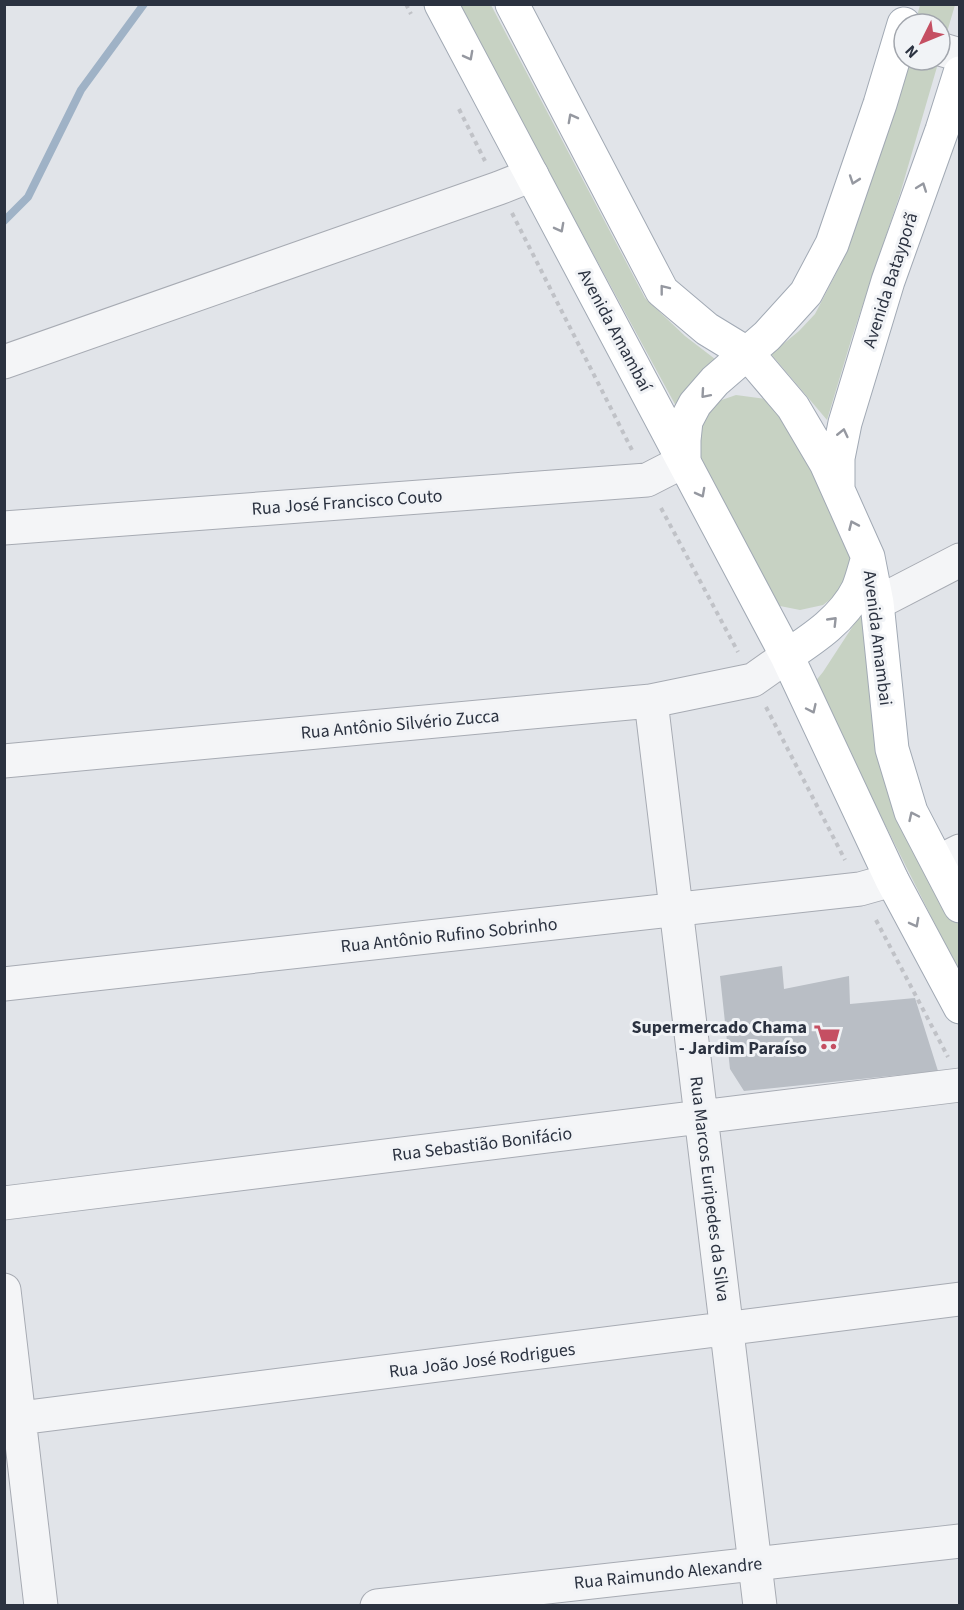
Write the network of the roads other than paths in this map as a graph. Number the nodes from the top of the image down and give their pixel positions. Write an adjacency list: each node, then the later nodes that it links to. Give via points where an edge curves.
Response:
1 (441, 4): 6 (main road, Avenida Amambaí, one-way to 6)
2 (512, 4): 7 (main road, one-way to 2, via 707,328 662,291)
3 (892, 66): 7 (main road, one-way to 7, via 832,244 806,293)
4 (960, 73): 5 (main road, Avenida Batayporã)
5 (951, 127): 10 (main road, Avenida Batayporã, one-way to 5, via 838,458 845,423 888,281)
6 (532, 175): 8 (street); 9 (main road, Avenida Amambaí, one-way to 9)
7 (748, 354): 9 (main road, one-way to 9, via 715,381 695,404 686,421); 10 (main road, Avenida Amambai, via 793,407)
8 (4, 362)
9 (684, 460): 11 (street, Rua José Francisco Couto, via 647,480); 15 (main road, Avenida Amambaí, one-way to 15)
10 (838, 491): 12 (main road, Avenida Amambai, one-way to 10)
11 (4, 528)
12 (868, 557): 14 (main road, Avenida Amambai); 15 (main road, one-way to 12, via 829,626 850,602)
13 (960, 560): 14 (street)
14 (877, 603): 18 (main road, Avenida Amambai, one-way to 14, via 910,812 892,749)
15 (787, 656): 16 (street, Rua Antônio Silvério Zucca, via 753,680); 19 (main road, one-way to 19)
16 (651, 701): 17 (street, Rua Antônio Silvério Zucca); 21 (street, Rua Marcos Euripedes da Silva)
17 (4, 761)
18 (949, 857): 20 (main road, Avenida Amambai)
19 (892, 880): 21 (street, Rua Antônio Rufino Sobrinho, via 860,889); 23 (main road, one-way to 23)
20 (960, 906)
21 (676, 910): 22 (street, Rua Antônio Rufino Sobrinho); 25 (street, Rua Marcos Euripedes da Silva)
22 (4, 984)
23 (960, 1007)
24 (954, 1072): 25 (street, Rua Sebastião Bonifácio)
25 (701, 1117): 26 (street, Rua Sebastião Bonifácio); 29 (street, Rua Marcos Euripedes da Silva)
26 (4, 1203)
27 (4, 1290): 30 (street)
28 (960, 1299): 29 (street, Rua João José Rodrigues)
29 (727, 1329): 30 (street, Rua João José Rodrigues); 32 (street, Rua Marcos Euripedes da Silva)
30 (12, 1419): 33 (street)
31 (960, 1541): 32 (street, Rua Raimundo Alexandre)
32 (755, 1564): 34 (street, Rua Raimundo Alexandre); 35 (street, Rua Marcos Euripedes da Silva)
33 (41, 1605)
34 (378, 1605)
35 (760, 1605)

